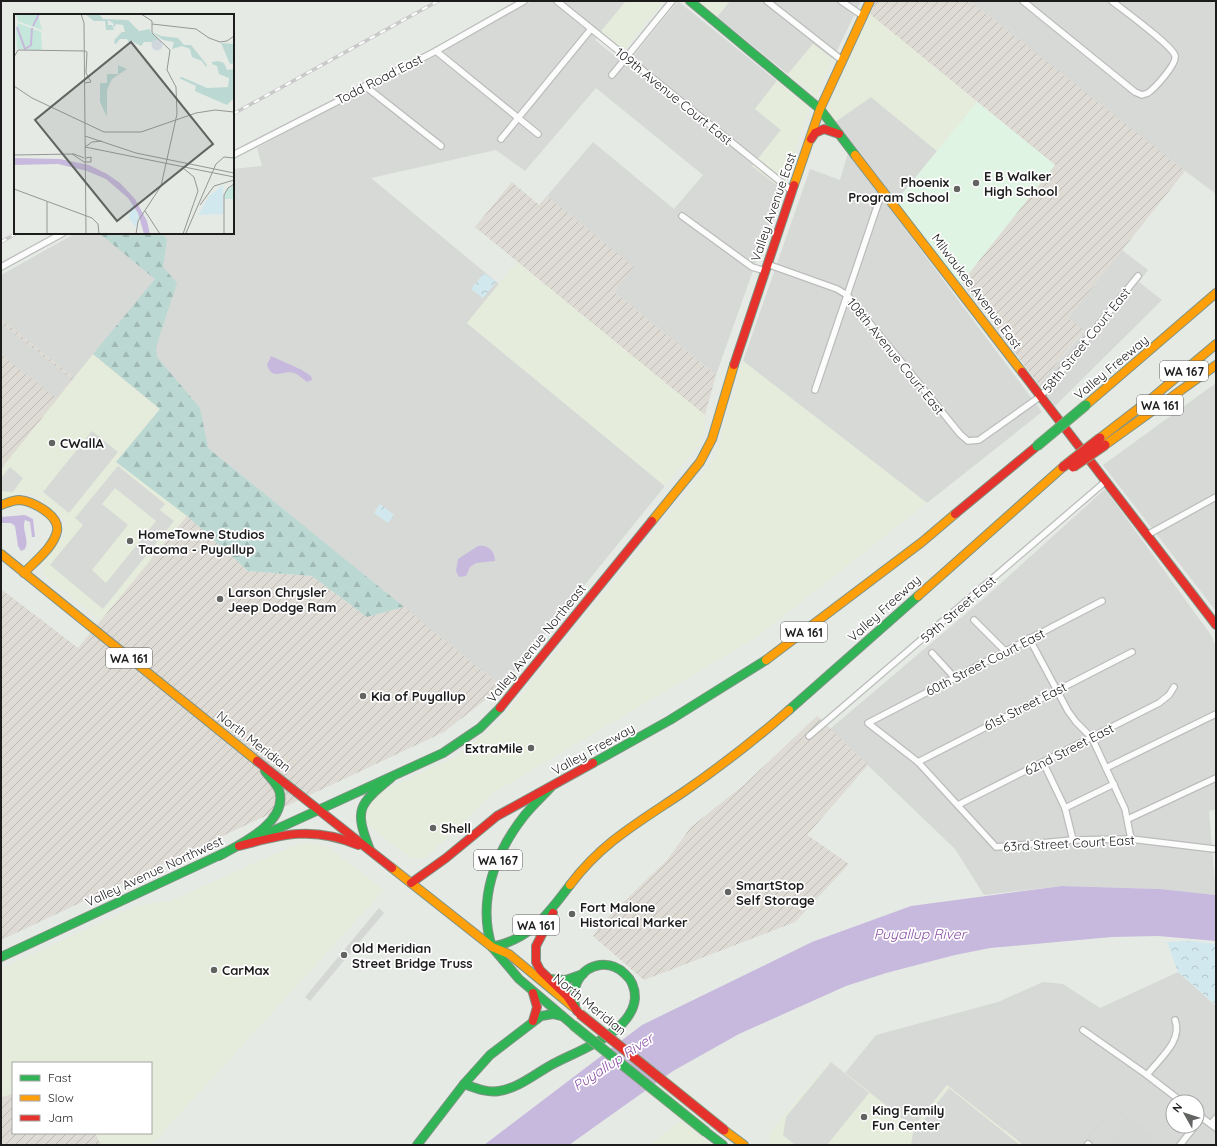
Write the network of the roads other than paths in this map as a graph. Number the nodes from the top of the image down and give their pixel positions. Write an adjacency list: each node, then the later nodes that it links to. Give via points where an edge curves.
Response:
1 (524, 1): 12 (street, Todd Road East)
2 (557, 1): 11 (street, 109th Avenue Court East)
3 (672, 1): 13 (street)
4 (690, 1): 17 (main road, Milwaukee Avenue East)
5 (767, 1): 14 (street)
6 (841, 1): 10 (street)
7 (870, 1): 10 (main road, Valley Avenue East)
8 (1023, 1): 9 (street, via 1131,89 1139,94 1145,94 1153,89 1172,66 1175,56 1166,44)
9 (1112, 1)
10 (863, 16): 14 (main road, Valley Avenue East)
11 (591, 28): 13 (street, 109th Avenue Court East); 18 (street)
12 (436, 51): 16 (street, Todd Road East); 18 (street)
13 (627, 57): 15 (street); 26 (street, 109th Avenue Court East)
14 (842, 61): 17 (main road, Valley Avenue East)
15 (612, 75)
16 (366, 86): 23 (street); 24 (street, Todd Road East)
17 (820, 109): 20 (main road, Milwaukee Avenue East); 22 (main road, Valley Avenue East)
18 (518, 118): 19 (street); 21 (street)
19 (538, 134)
20 (840, 134): 22 (main road, via 819,130); 25 (main road, Milwaukee Avenue East)
21 (501, 139)
22 (808, 144): 26 (main road, Valley Avenue East)
23 (441, 146)
24 (234, 154)
25 (883, 189): 33 (street); 37 (main road, Milwaukee Avenue East)
26 (792, 191): 30 (main road, Valley Avenue East)
27 (682, 216): 30 (street, 108th Avenue Court East, via 752,267)
28 (61, 234): 29 (street)
29 (1, 267)
30 (766, 268): 33 (street, 108th Avenue Court East, via 837,289); 38 (main road, Valley Avenue East)
31 (1138, 276): 37 (street, 58th Street Court East)
32 (1216, 293): 68 (main road, Valley Freeway / WA 161, bridge, via 922,542 756,667 677,716)
33 (847, 295): 36 (street); 39 (street, 108th Avenue Court East, via 960,434)
34 (1216, 344): 40 (main road, Valley Freeway / WA 167)
35 (1216, 365): 40 (main road, WA 161)
36 (814, 390)
37 (1041, 396): 39 (street, 58th Street Court East, via 993,432); 41 (main road, Milwaukee Avenue East)
38 (715, 426): 65 (main road, Valley Avenue Northeast, via 700,462 494,715 480,728 443,753)
39 (972, 442)
40 (1102, 442): 44 (main road, Valley Freeway / WA 167, bridge)
41 (1106, 482): 45 (main road, Milwaukee Avenue East); 59 (street, 59th Street East)
42 (1216, 497): 45 (street)
43 (1, 505): 47 (main road, via 17,500 29,502 53,518 57,524 57,532 52,540)
44 (1015, 510): 80 (main road, Valley Freeway / WA 161, via 763,733 684,792 628,827 589,861)
45 (1147, 535): 50 (main road, Milwaukee Avenue East)
46 (1, 554): 47 (main road, North Meridian / WA 161)
47 (24, 573): 61 (main road, North Meridian / WA 161)
48 (1102, 601): 51 (street, 60th Street Court East)
49 (974, 620): 52 (street)
50 (1216, 625)
51 (1030, 638): 52 (street, 60th Street Court East); 57 (street)
52 (1005, 651): 55 (street, 60th Street Court East)
53 (1132, 652): 57 (street, 61st Street East)
54 (932, 653): 55 (street)
55 (954, 677): 62 (street, 60th Street Court East, via 868,723)
56 (1174, 687): 60 (street, 62nd Street East, via 1159,703)
57 (1057, 690): 60 (street, via 1076,722); 62 (street, 61st Street East)
58 (1216, 714): 64 (street)
59 (809, 736)
60 (1092, 738): 63 (street, 62nd Street East); 64 (street)
61 (257, 760): 71 (main road, North Meridian / WA 161); 78 (main road, via 280,792 276,814 261,831)
62 (918, 762): 69 (street)
63 (1043, 762): 69 (street, 62nd Street East); 70 (street)
64 (1106, 768): 67 (street)
65 (391, 778): 71 (main road, Valley Avenue Northeast); 77 (main road, via 367,798 360,812 360,827)
66 (1216, 778): 72 (street)
67 (1114, 784): 70 (street); 72 (street)
68 (551, 787): 79 (main road, WA 161, via 524,799 497,816); 81 (main road, WA 167, via 523,817 503,848 495,868 486,904 487,936)
69 (958, 805): 74 (street, 63rd Street Court East, via 996,847)
70 (1065, 808): 74 (street)
71 (319, 809): 75 (main road, Valley Avenue Northwest); 77 (main road, North Meridian / WA 161)
72 (1128, 819): 73 (street)
73 (1131, 839): 74 (street, 63rd Street Court East); 76 (street, 63rd Street Court East)
74 (1073, 840)
75 (239, 846): 77 (main road, via 308,831 333,835); 78 (main road, Valley Avenue Northwest)
76 (1214, 849)
77 (370, 851): 79 (main road, North Meridian / WA 161)
78 (219, 856): 82 (main road, Valley Avenue Northwest)
79 (411, 884): 81 (main road, North Meridian / WA 161)
80 (568, 887): 81 (main road, WA 161, via 549,911 521,938 506,946); 84 (main road, via 536,946 536,962)
81 (492, 947): 85 (main road, North Meridian / WA 167, via 503,963); 86 (main road, North Meridian, via 509,954)
82 (1, 957)
83 (582, 974): 84 (main road, via 566,982); 86 (main road, via 573,998); 92 (main road, via 595,966 609,965 622,970 632,981 635,995 632,1009 610,1034 511,1088 492,1092)
84 (548, 979): 86 (main road, via 567,996)
85 (532, 990): 88 (main road, North Meridian / WA 167); 89 (main road, via 537,1010)
86 (579, 1012): 101 (main road, North Meridian, bridge)
87 (1174, 1020): 91 (street, via 1177,1032 1175,1040)
88 (570, 1023): 89 (main road, via 558,1015 547,1014); 100 (main road, North Meridian / WA 167, bridge)
89 (527, 1028): 92 (main road, via 490,1055)
90 (1083, 1030): 91 (street)
91 (1147, 1075): 93 (street)
92 (464, 1084): 99 (main road)
93 (1172, 1094)
94 (1216, 1118): 96 (street)
95 (1205, 1120): 96 (street)
96 (1211, 1124): 97 (street)
97 (1216, 1128)
98 (1189, 1134): 102 (street)
99 (417, 1145)
100 (724, 1145)
101 (744, 1145)
102 (1180, 1145)

